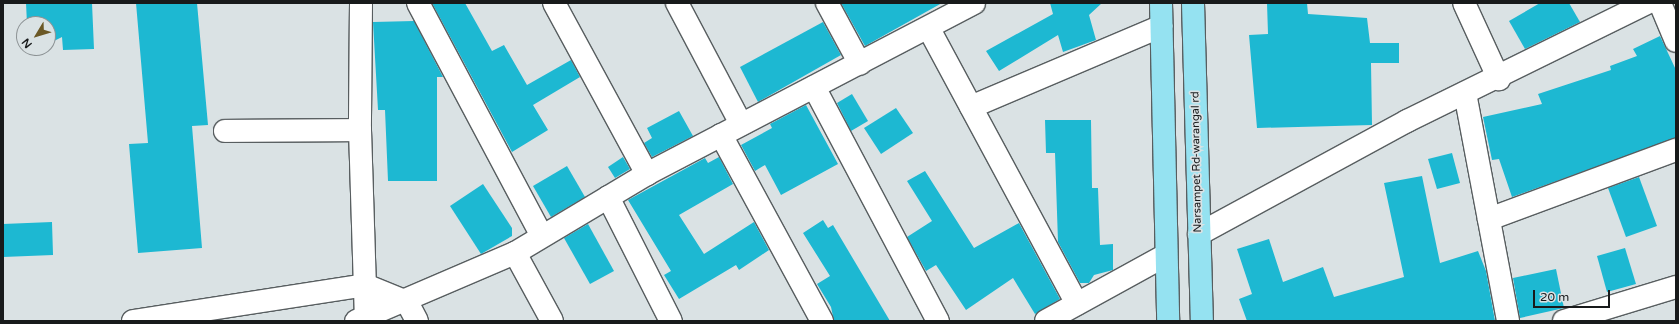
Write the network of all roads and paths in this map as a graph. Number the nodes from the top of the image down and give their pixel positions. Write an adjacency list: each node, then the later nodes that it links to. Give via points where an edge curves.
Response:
1 (361, 3): 22 (street)
2 (418, 3): 30 (street)
3 (554, 3): 26 (street)
4 (678, 3): 21 (street)
5 (827, 3): 16 (street)
6 (974, 3): 12 (street)
7 (1161, 3): 13 (main road)
8 (1192, 3): 29 (main road, Narsampet Rd-warangal rd)
9 (1464, 3): 17 (street)
10 (1647, 3): 17 (street)
11 (1660, 3): 15 (street)
12 (945, 10): 14 (street)
13 (1162, 26): 20 (street); 32 (main road)
14 (929, 29): 16 (street); 20 (street)
15 (1676, 41)
16 (860, 64): 18 (street)
17 (1499, 79): 19 (street)
18 (814, 87): 21 (street); 43 (street)
19 (1465, 93): 28 (street); 29 (street)
20 (971, 107): 36 (street)
21 (741, 124): 24 (street)
22 (360, 130): 23 (street); 33 (street)
23 (225, 131)
24 (721, 136): 26 (street); 42 (street)
25 (1676, 150): 28 (street)
26 (647, 174): 27 (street)
27 (608, 197): 30 (street); 41 (street)
28 (1489, 219): 47 (street)
29 (1198, 234): 46 (main road, Narsampet Rd-warangal rd)
30 (542, 236): 31 (street)
31 (515, 253): 35 (street); 40 (street)
32 (1166, 255): 36 (street); 45 (main road)
33 (365, 284): 35 (street); 37 (street); 38 (street)
34 (1676, 287): 48 (street)
35 (407, 302): 37 (street); 39 (street)
36 (1077, 304): 44 (street)
37 (362, 319)
38 (133, 321)
39 (417, 321)
40 (552, 321)
41 (671, 321)
42 (822, 321)
43 (938, 321)
44 (1046, 321)
45 (1168, 321)
46 (1202, 321)
47 (1508, 321)
48 (1564, 321)

